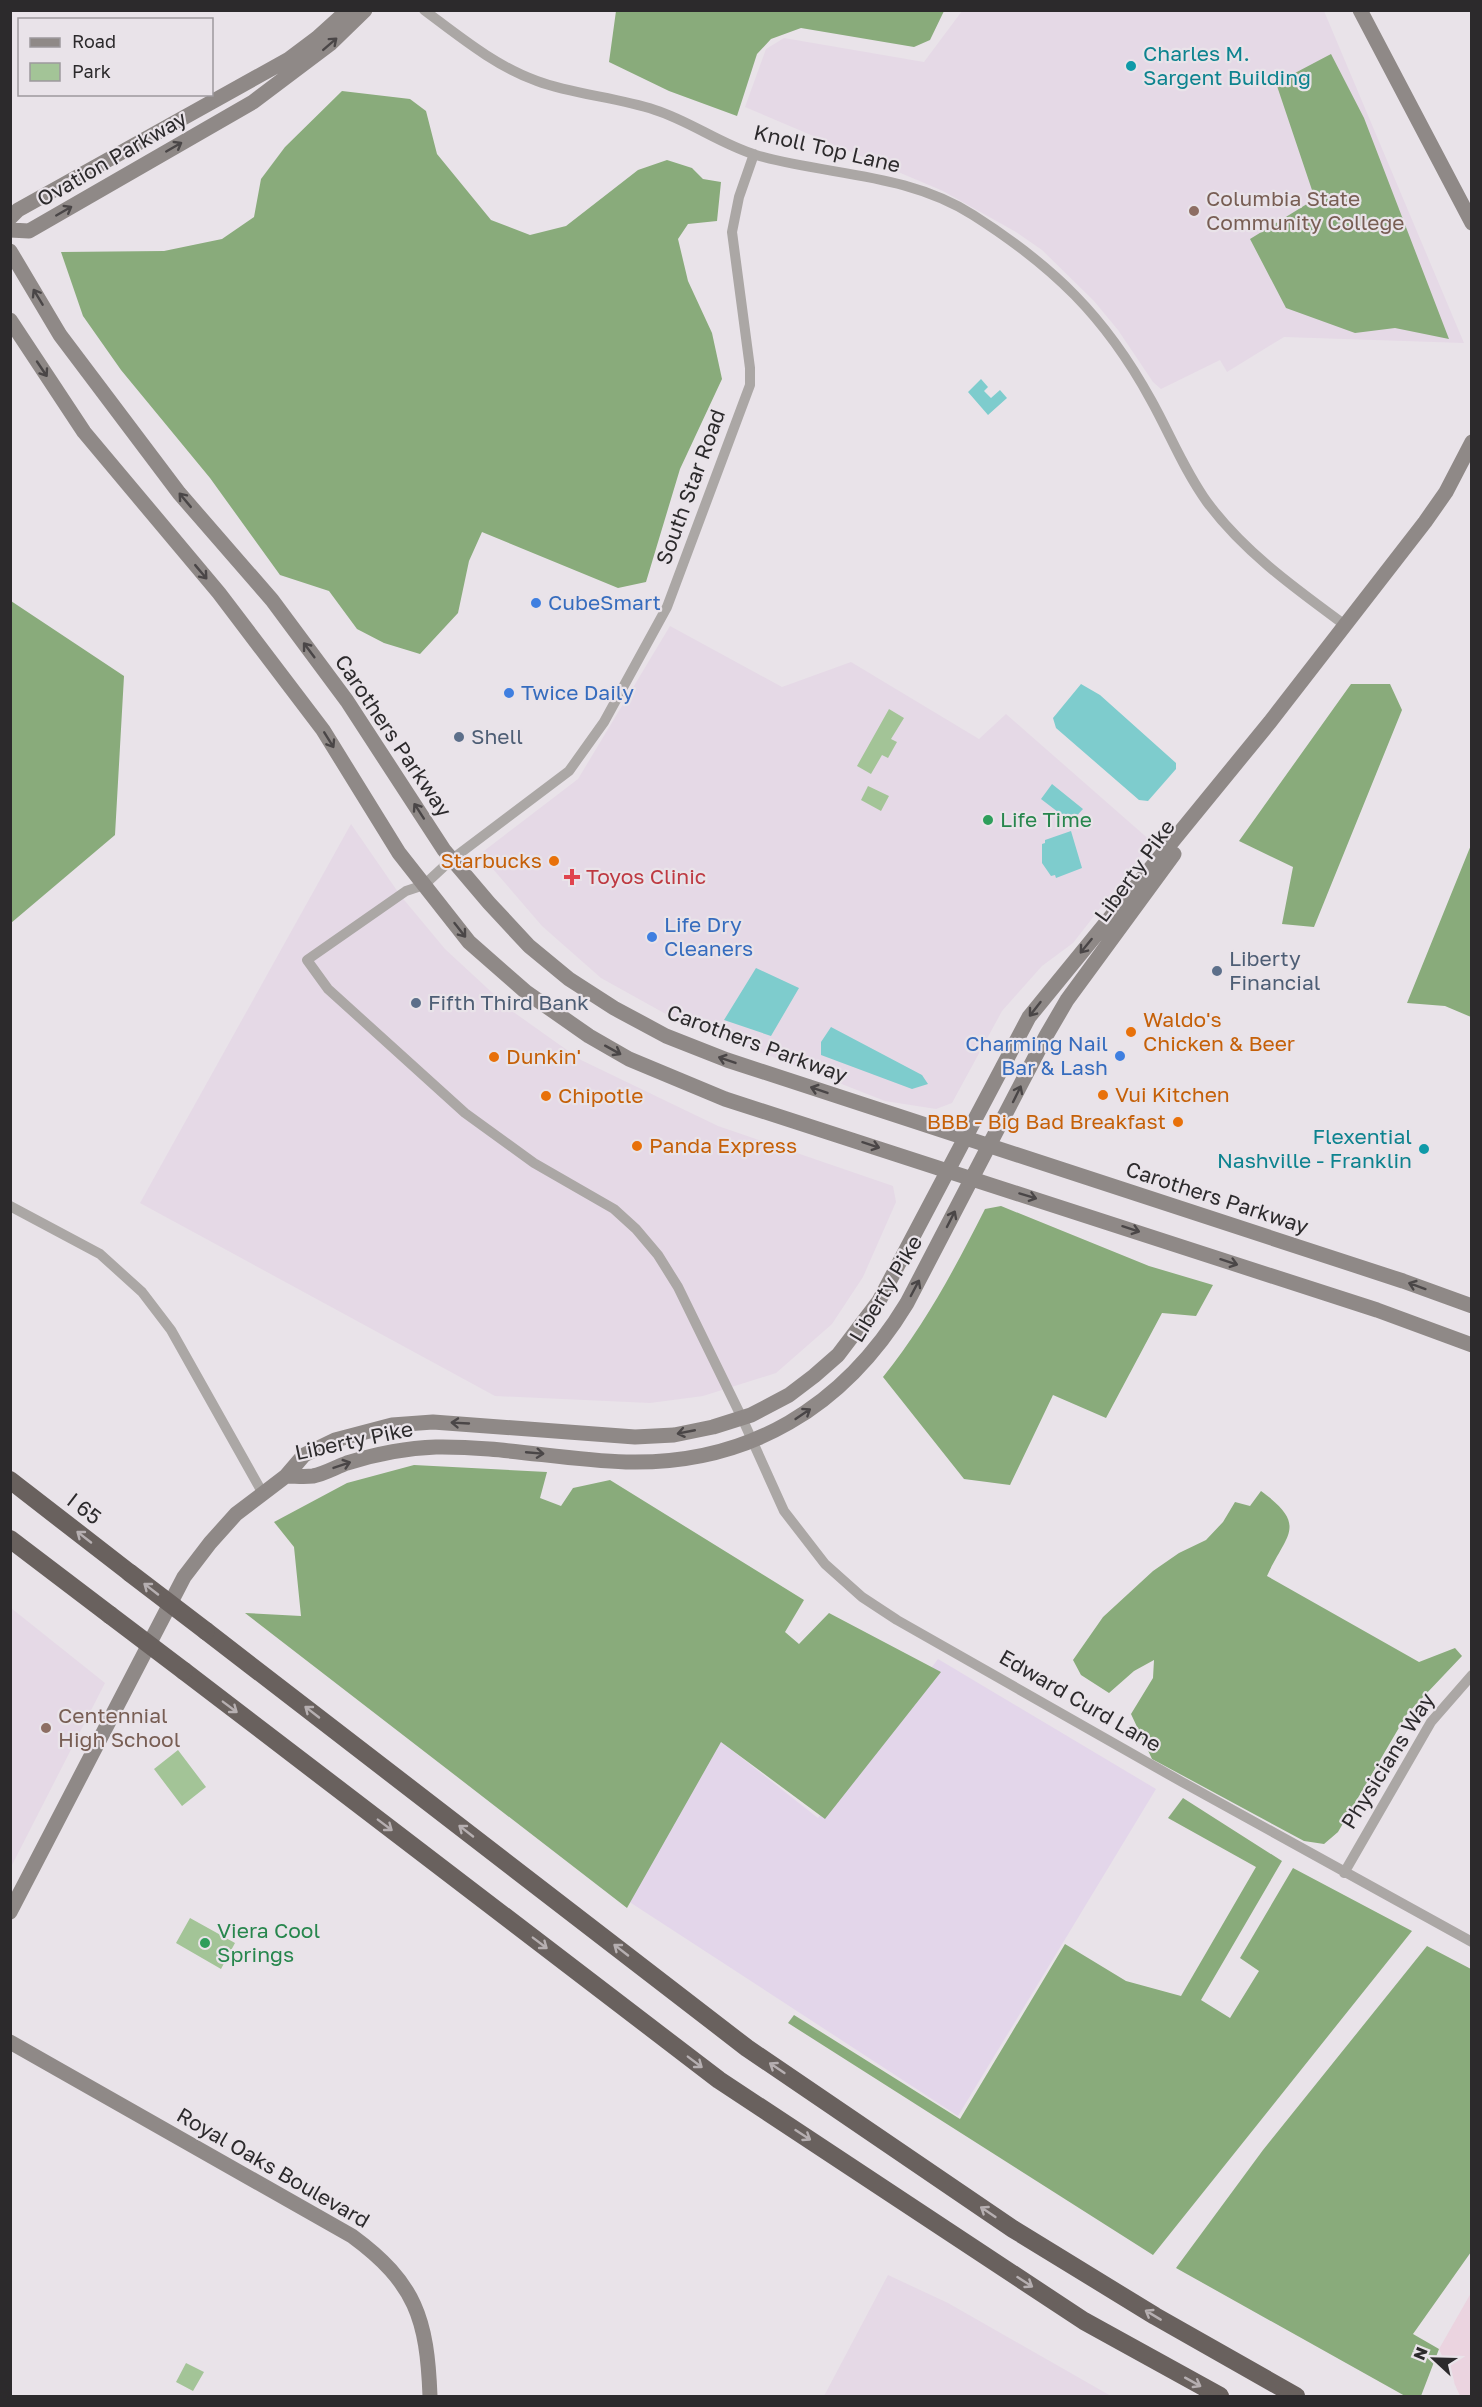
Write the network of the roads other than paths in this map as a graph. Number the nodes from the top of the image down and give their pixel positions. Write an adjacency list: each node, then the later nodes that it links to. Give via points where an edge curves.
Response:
1 (348, 10): 5 (street, Ovation Parkway, via 289,59)
2 (365, 10): 6 (street, Ovation Parkway, one-way to 2, via 292,74)
3 (423, 10): 7 (street, Knoll Top Lane, via 470,44 525,76 652,109)
4 (1360, 10): 9 (street)
5 (223, 97): 6 (street); 8 (street, Ovation Parkway)
6 (232, 114): 10 (street, Ovation Parkway, one-way to 6, via 29,231)
7 (754, 154): 14 (street, Knoll Top Lane, via 894,182 970,213 1025,248 1082,300 1117,343 1187,472 1233,533 1291,585); 16 (street, South Star Road, via 732,232 750,385 667,607 604,722 569,771)
8 (10, 218)
9 (1472, 223)
10 (10, 230)
11 (10, 251): 16 (street, Carothers Parkway, one-way to 11, via 334,683 272,600 179,493 60,335)
12 (10, 320): 17 (street, one-way to 17, via 84,432 219,593 323,730 399,853)
13 (1472, 442): 14 (street, Liberty Pike, via 1446,492)
14 (1345, 625): 15 (street, Liberty Pike)
15 (1270, 722): 19 (street, Liberty Pike, one-way to 19, via 1029,1017); 20 (street, Liberty Pike, one-way to 15, via 1067,1000)
16 (451, 860): 17 (street, South Star Road); 19 (street, Carothers Parkway, one-way to 16, via 727,1060 666,1036 614,1008 569,979 529,946)
17 (424, 885): 18 (street, South Star Road, via 406,891); 21 (street, one-way to 21, via 469,942 526,992 619,1053 725,1099)
18 (307, 960): 26 (street, Edward Curd Lane, via 328,989 465,1113 534,1163 614,1209 636,1229 678,1287)
19 (964, 1138): 20 (street, Carothers Parkway); 21 (street, Liberty Pike)
20 (990, 1146): 22 (street, Liberty Pike); 24 (street, Carothers Parkway, one-way to 20)
21 (947, 1171): 22 (street); 26 (street, Liberty Pike, via 863,1325 813,1377 789,1395)
22 (973, 1179): 25 (street, one-way to 25, via 1377,1310); 28 (street, Liberty Pike, one-way to 22, via 829,1396 871,1357 908,1304)
23 (10, 1206): 32 (street, via 100,1254 142,1292 171,1330)
24 (1472, 1306)
25 (1472, 1345)
26 (742, 1418): 27 (street, Liberty Pike, one-way to 27, via 674,1435 635,1437); 28 (street, Edward Curd Lane)
27 (560, 1430): 29 (street); 30 (street, Liberty Pike, one-way to 30, via 433,1422 392,1425 335,1440 304,1455)
28 (751, 1442): 29 (street, Liberty Pike, via 720,1452 652,1462); 35 (street, Edward Curd Lane, via 784,1511 808,1545 862,1596 897,1620)
29 (558, 1455): 30 (street, Liberty Pike, one-way to 29, via 314,1476 386,1452 424,1447)
30 (286, 1476): 32 (street, Liberty Pike)
31 (10, 1480): 41 (highway, I 65 / I 65, one-way to 31, bridge, via 1013,2229 757,2054)
32 (262, 1492): 36 (street, Liberty Pike, via 236,1514 184,1577)
33 (10, 1539): 40 (highway, one-way to 40, bridge, via 719,2080 1084,2321)
34 (1472, 1675): 35 (street, Physicians Way, via 1431,1722)
35 (1344, 1873): 37 (street, Edward Curd Lane)
36 (10, 1912)
37 (1472, 1942)
38 (10, 2042): 39 (street, Royal Oaks Boulevard, via 375,2252 393,2270 415,2304 425,2333)
39 (430, 2397)
40 (1220, 2397)
41 (1296, 2397)

